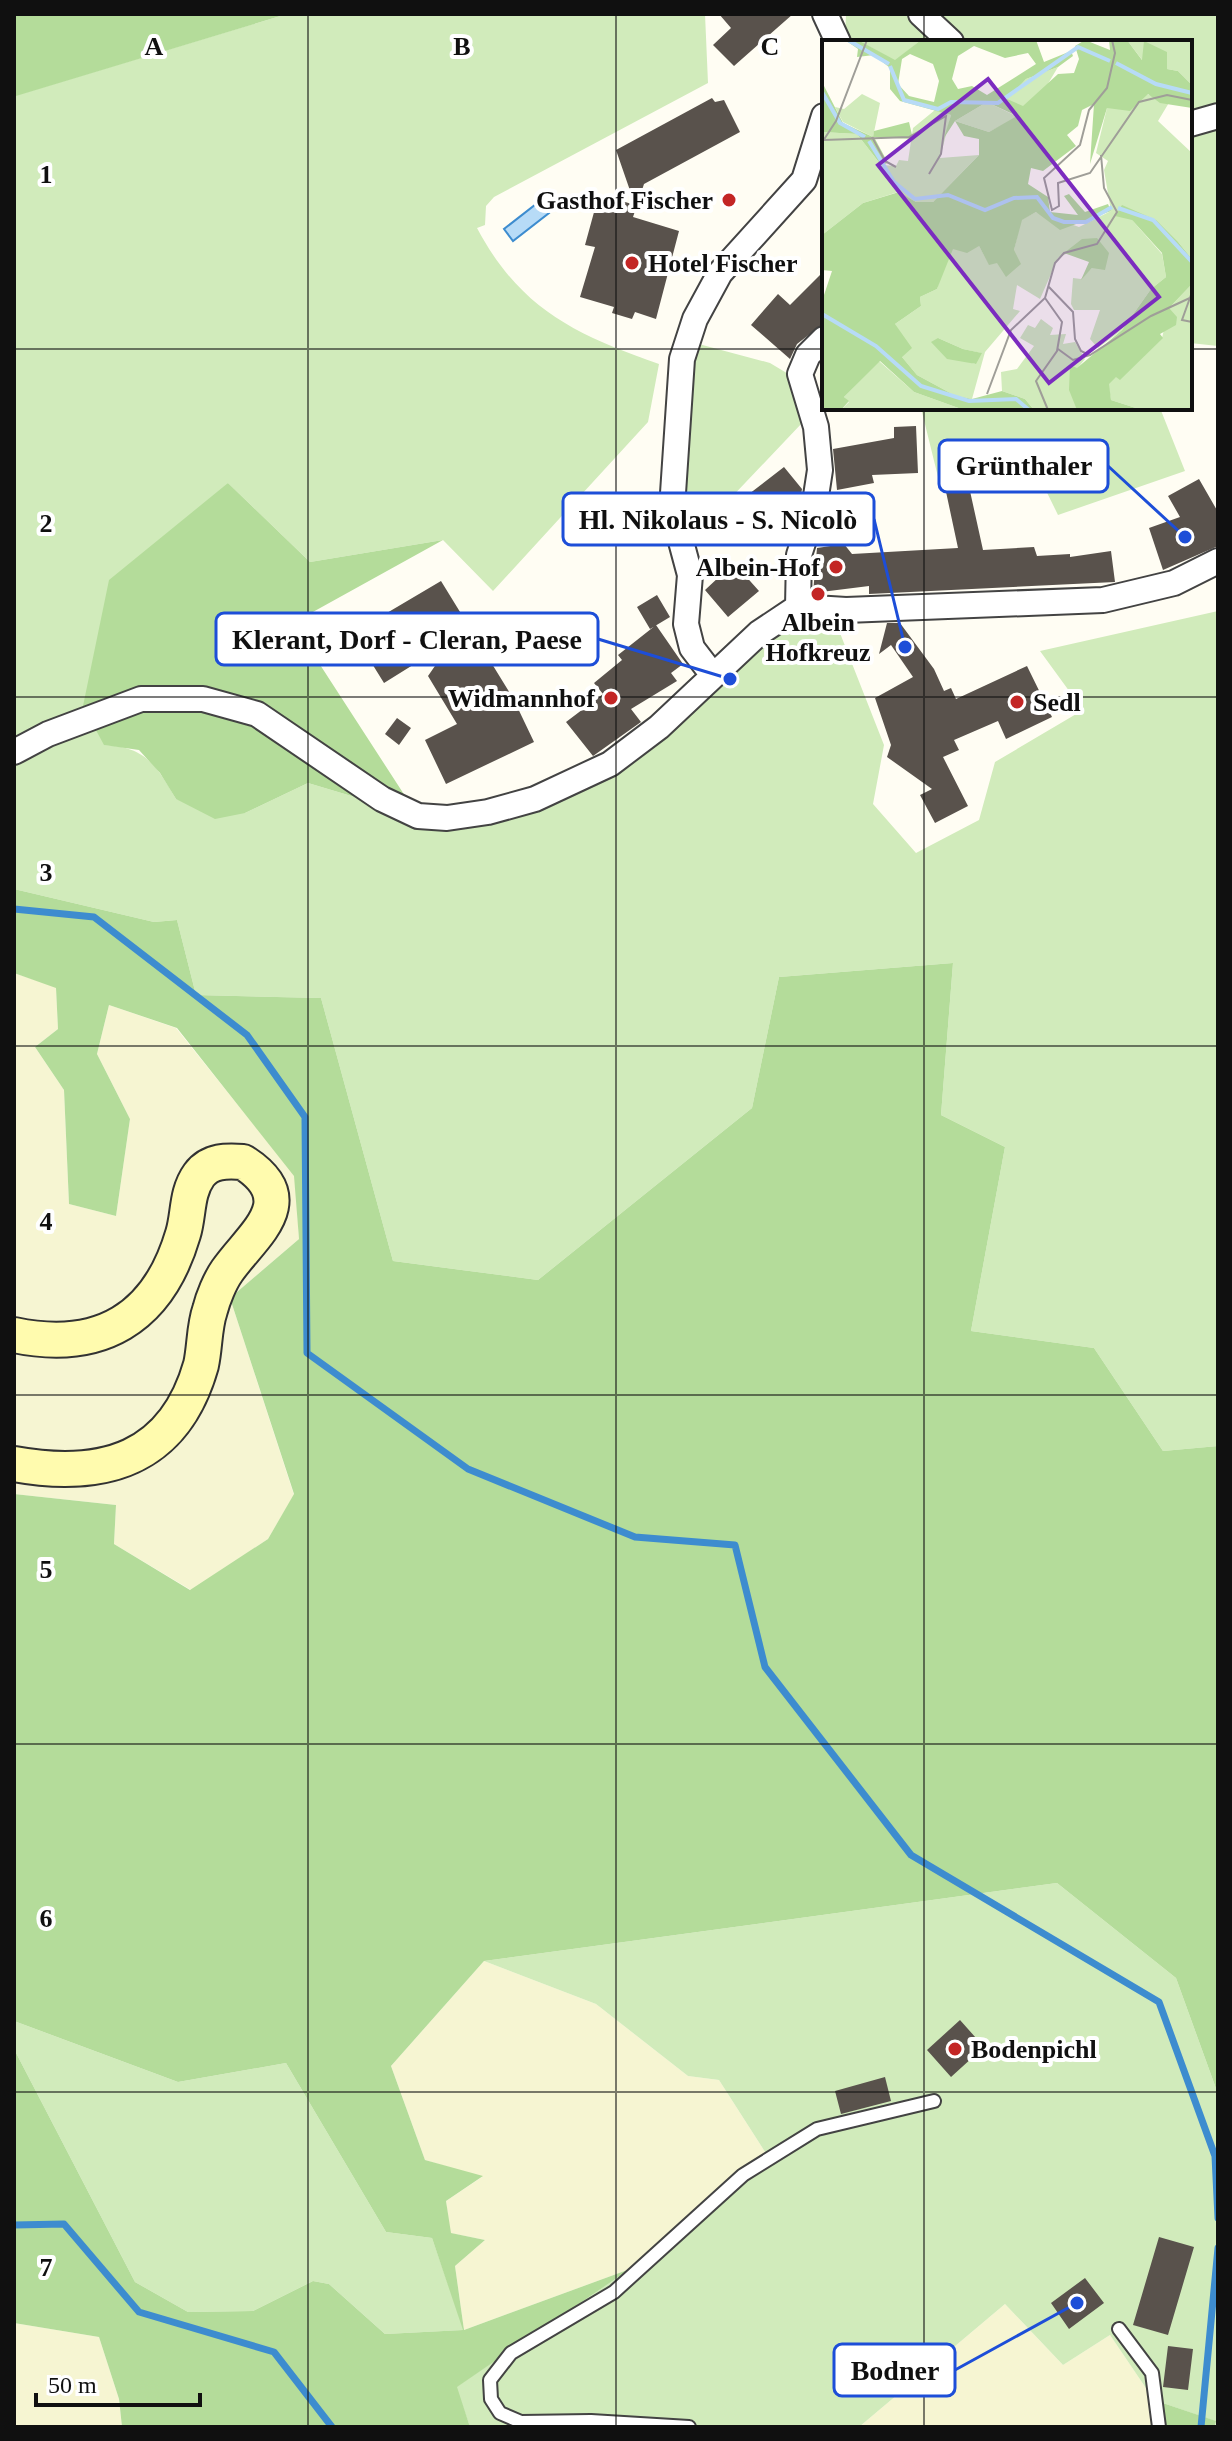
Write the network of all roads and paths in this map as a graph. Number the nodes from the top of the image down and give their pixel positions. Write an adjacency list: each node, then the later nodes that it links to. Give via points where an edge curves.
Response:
1 (825, 14): 3 (street)
2 (921, 14): 4 (street)
3 (837, 40)
4 (949, 40)
5 (1218, 116): 7 (street)
6 (822, 122): 11 (street, via 804,180 720,273 695,319 682,359 672,508 690,575 686,624 692,648)
7 (1192, 123)
8 (822, 341): 10 (street, via 800,374 816,427 820,470 799,555)
9 (1218, 561): 10 (street, via 1174,583 1103,600 846,610)
10 (798, 607): 11 (street)
11 (712, 674): 12 (street, via 659,727 610,764 535,799 447,818 418,816 382,799 257,714 203,699 141,699)
12 (14, 752)
13 (14, 1335): 14 (street, via 49,1342 82,1340 138,1313 176,1259 189,1194 199,1174 212,1164 243,1162 267,1185 269,1218 227,1271 209,1311 197,1374 173,1424 123,1461 86,1471)
14 (14, 1464)
15 (934, 2101): 17 (lane, via 817,2129 743,2175 614,2292 511,2353 490,2380 491,2399 500,2413 521,2422)
16 (1119, 2329): 18 (lane, via 1152,2373)
17 (689, 2427)
18 (1159, 2427)

